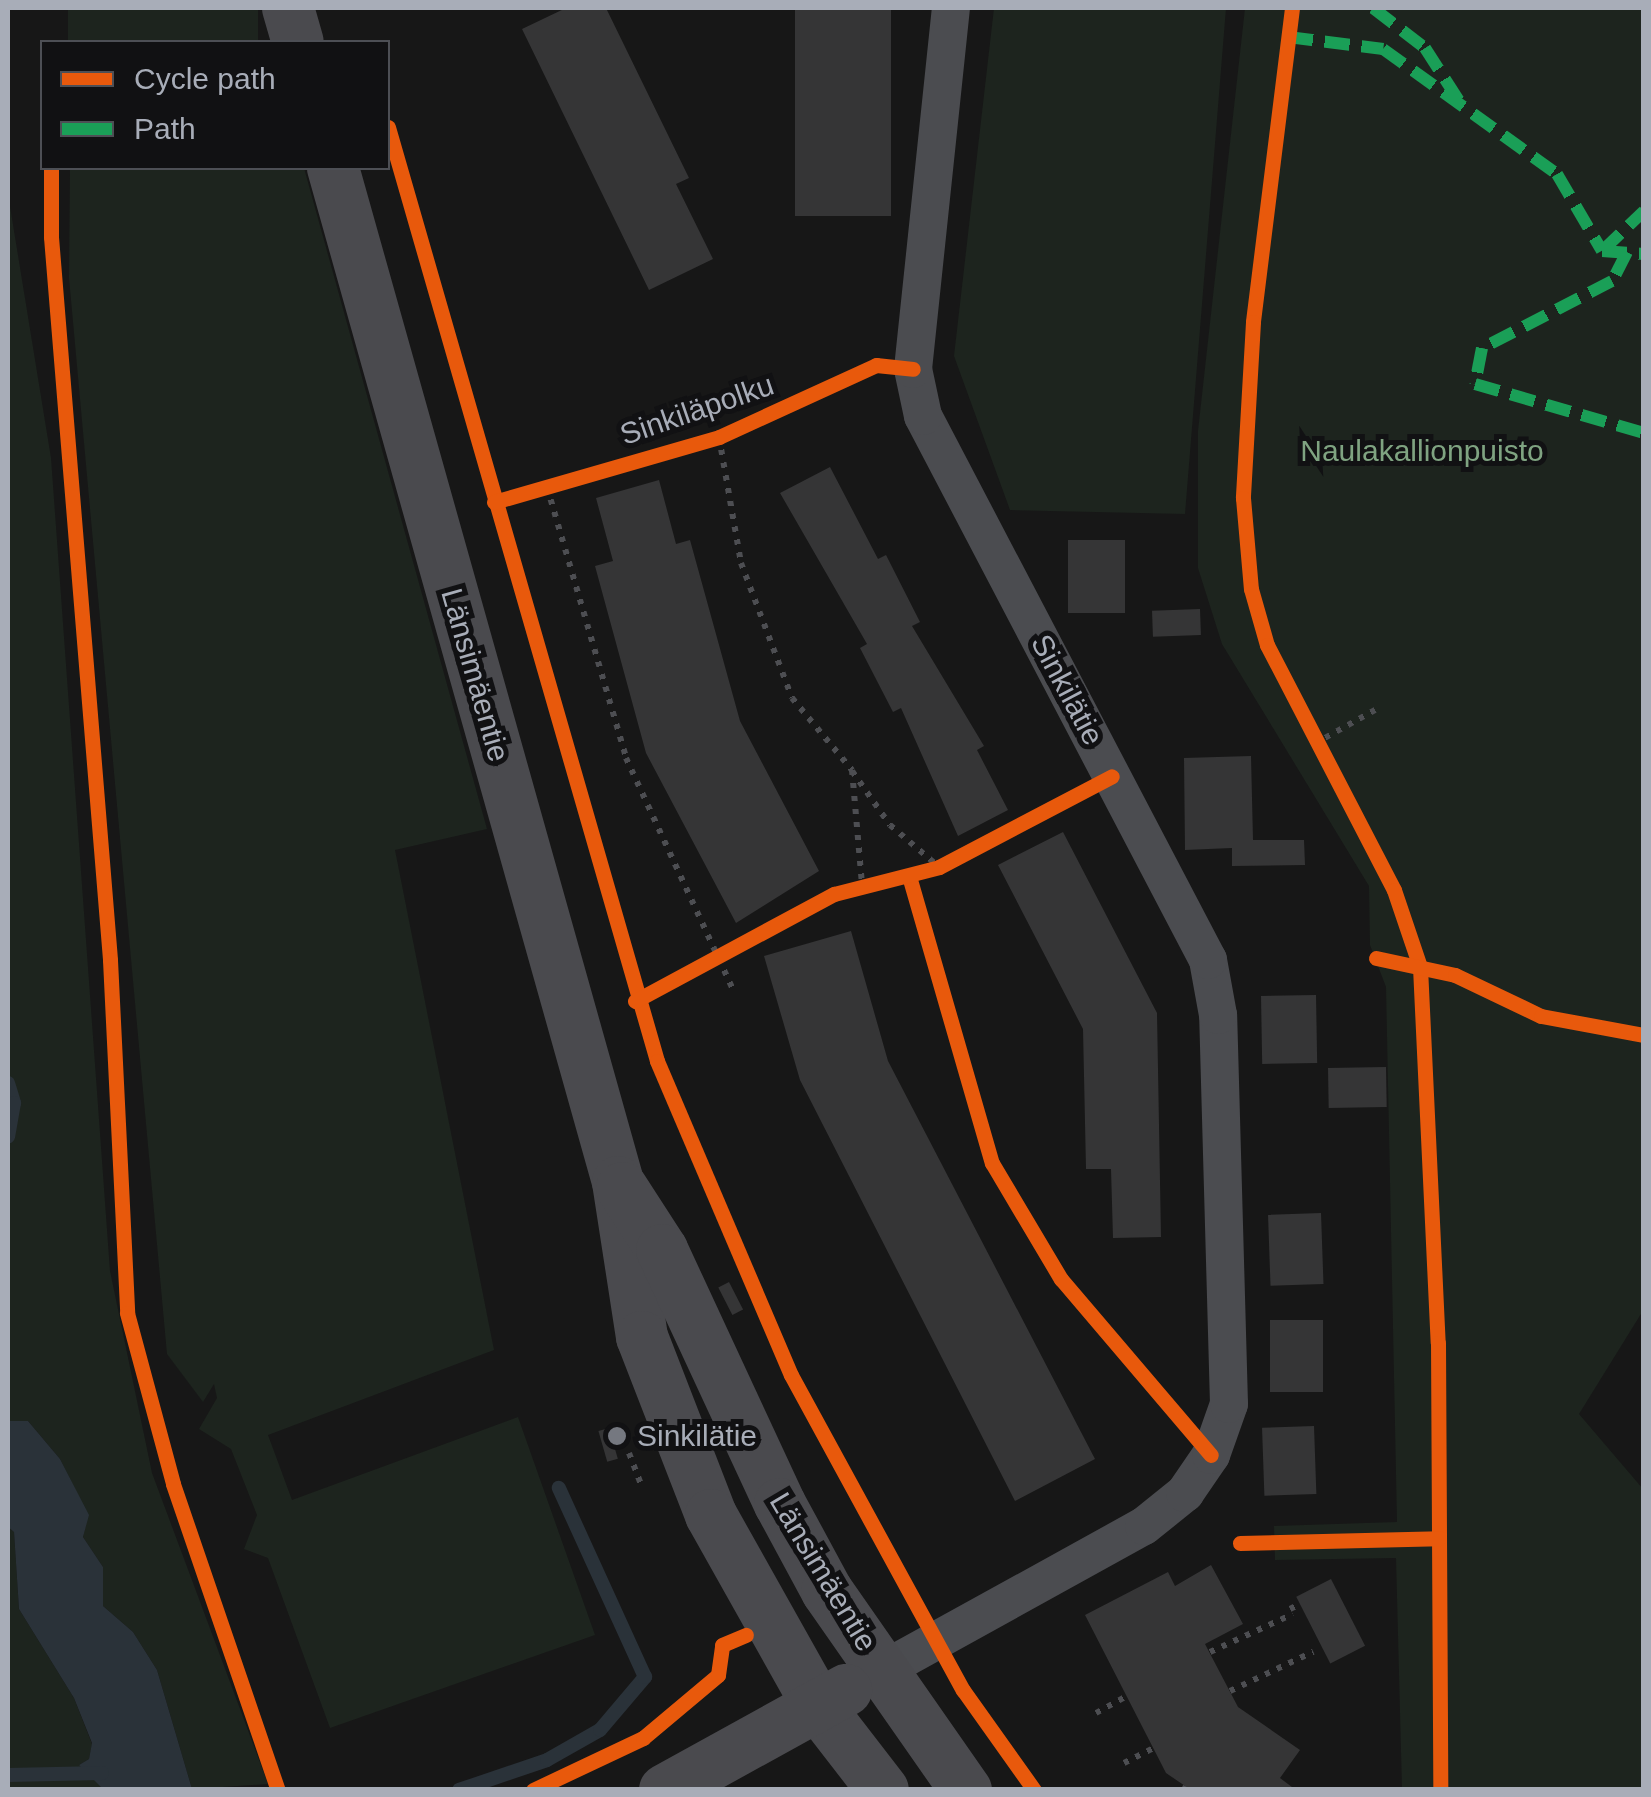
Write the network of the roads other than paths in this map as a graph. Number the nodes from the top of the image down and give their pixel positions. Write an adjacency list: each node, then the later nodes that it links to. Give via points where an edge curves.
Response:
1 (288, 8): 3 (main road)
2 (952, 8): 6 (street, Sinkilätie, via 916,385 923,416 1208,960 1218,1015 1229,1404 1210,1456 1185,1493 1144,1526)
3 (297, 40)
4 (334, 170): 5 (main road, Länsimäentie)
5 (618, 1182): 6 (main road, Länsimäentie, via 662,1250 780,1504 828,1591); 7 (main road, Länsimäentie, via 638,1318 673,1426 711,1515)
6 (883, 1670): 7 (main road); 10 (main road, Länsimäentie)
7 (818, 1706): 8 (main road); 9 (main road, Länsimäentie)
8 (665, 1790)
9 (883, 1790)
10 (966, 1790)

